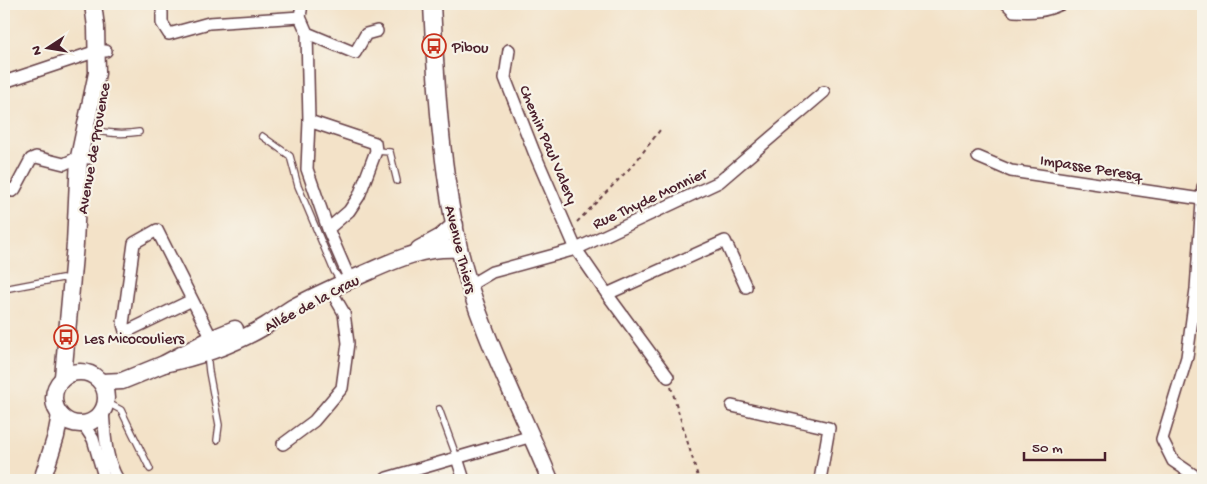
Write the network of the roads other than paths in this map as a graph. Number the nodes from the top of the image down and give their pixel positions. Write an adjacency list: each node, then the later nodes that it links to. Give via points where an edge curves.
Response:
1 (94, 4): 12 (street, Avenue de Provence)
2 (102, 4): 12 (street, Avenue de Provence)
3 (302, 4): 8 (street)
4 (432, 4): 25 (street, Avenue Thiers, via 440,135)
5 (1007, 4): 6 (street, via 1014,11 1030,12 1043,12)
6 (1061, 4)
7 (162, 12): 8 (street, via 162,23 169,34 209,24)
8 (300, 17): 10 (street)
9 (377, 31): 10 (street, via 366,34 355,53)
10 (307, 33): 15 (street)
11 (509, 50): 28 (street, Chemin Paul Valery, via 505,78)
12 (101, 51): 13 (street); 16 (street, Avenue de Provence, via 105,70)
13 (4, 82)
14 (824, 92): 28 (street, Rue Thyde Monnier, via 719,182)
15 (309, 121): 19 (street, via 375,143); 26 (street, via 306,170)
16 (90, 129): 17 (lane, via 128,134); 20 (street, Avenue de Provence)
17 (139, 132)
18 (262, 136): 31 (lane, via 290,156 298,186)
19 (376, 151): 22 (lane, via 390,152); 26 (street, via 359,196)
20 (84, 157): 23 (street, via 64,164 31,159 15,189 12,191); 30 (street, Avenue de Provence, via 86,193 75,244)
21 (978, 157): 24 (street, Impasse Peresq, via 1011,171)
22 (397, 182)
23 (4, 187)
24 (1202, 193): 60 (street, via 1196,289 1187,357 1162,438 1173,461)
25 (455, 225): 27 (street, Avenue Thiers); 29 (street, via 441,237)
26 (328, 229): 31 (street)
27 (459, 249): 29 (street, Allée de la Crau); 32 (street, Avenue Thiers)
28 (576, 249): 32 (street, Rue Thyde Monnier, via 492,272); 35 (street, Chemin Paul Valery)
29 (410, 254): 31 (street, Allée de la Crau)
30 (72, 280): 34 (lane, via 62,278); 37 (street, Avenue de Provence)
31 (341, 284): 38 (street, Allée de la Crau, via 291,308 263,316); 50 (street, via 348,343 342,388 314,420)
32 (470, 285): 48 (street, Avenue Thiers, via 502,370)
33 (746, 287): 35 (street, via 725,241)
34 (4, 289)
35 (607, 294): 40 (street, Chemin Paul Valery)
36 (192, 300): 36 (street, via 157,230 134,242 123,324 125,330); 38 (street)
37 (65, 345): 39 (street); 41 (street, Avenue de Provence)
38 (211, 347): 42 (street, Allée de la Crau); 49 (lane, via 209,372 219,425)
39 (78, 371): 41 (street); 43 (street, via 87,372)
40 (668, 377)
41 (63, 378): 47 (street, via 54,392 55,408)
42 (122, 381): 43 (street); 44 (street)
43 (101, 382): 44 (street)
44 (105, 404): 47 (street, via 91,422); 52 (lane, via 121,410); 55 (street, via 105,448)
45 (732, 406): 59 (street, via 828,428)
46 (439, 409): 51 (lane)
47 (72, 421): 53 (street, via 56,436); 54 (street, via 94,439)
48 (532, 436): 51 (street); 58 (street, Avenue Thiers)
49 (217, 440)
50 (284, 444)
51 (457, 458): 56 (street); 57 (street)
52 (150, 469)
53 (42, 480)
54 (105, 480)
55 (118, 480)
56 (384, 480)
57 (464, 480)
58 (550, 480)
59 (820, 480)
60 (1201, 480)

